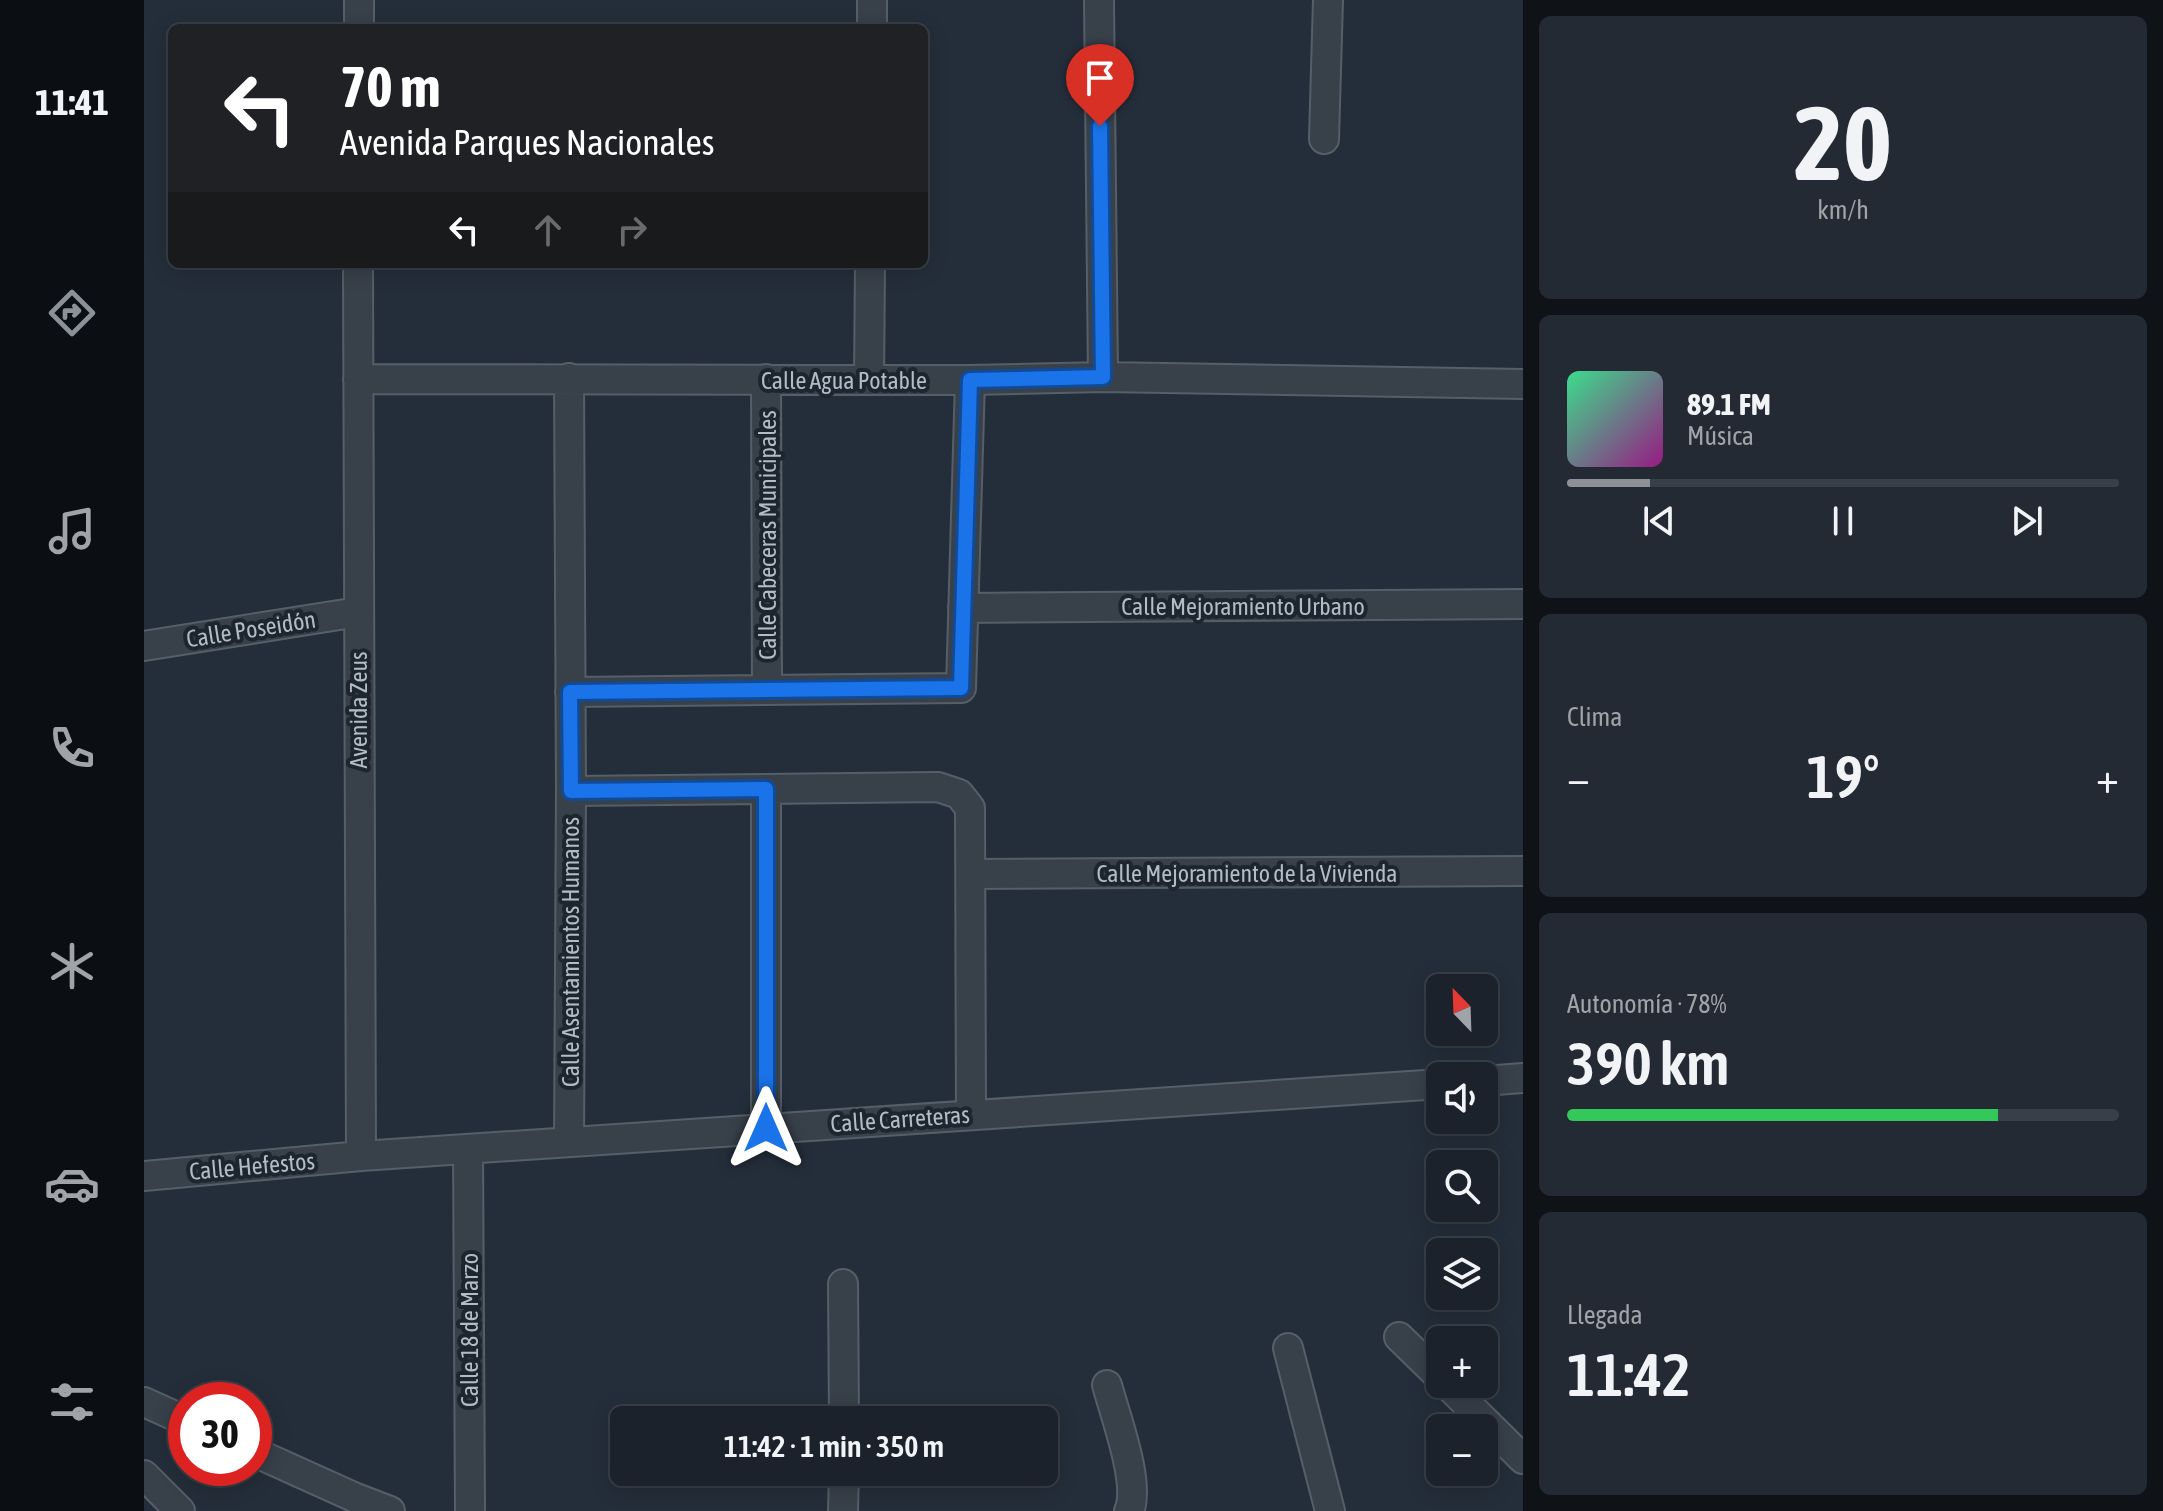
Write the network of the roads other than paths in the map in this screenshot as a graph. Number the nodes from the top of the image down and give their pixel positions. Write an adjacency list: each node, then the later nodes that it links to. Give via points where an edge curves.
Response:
1 (359, 0): 5 (street)
2 (872, 0): 6 (street)
3 (1099, 0): 10 (street)
4 (1328, 0): 7 (street)
5 (359, 24)
6 (872, 24)
7 (1324, 139)
8 (358, 268): 12 (street, Avenida Zeus)
9 (870, 268): 14 (street)
10 (1103, 377): 15 (street, Calle Agua Potable); 16 (street, Calle Agua Potable)
11 (569, 378): 12 (street, Calle Agua Potable); 13 (street, Calle Agua Potable); 22 (street, Calle Asentamientos Humanos)
12 (358, 379): 19 (street, Avenida Zeus)
13 (766, 379): 14 (street, Calle Agua Potable); 21 (street, Calle Cabeceras Municipales)
14 (869, 380): 15 (street, Calle Agua Potable)
15 (970, 380): 18 (street)
16 (1523, 384)
17 (1523, 604): 18 (street, Calle Mejoramiento Urbano)
18 (963, 608): 21 (street, via 961,688)
19 (358, 612): 20 (street, Calle Poseidón); 34 (street, Avenida Zeus)
20 (144, 646)
21 (767, 690): 22 (street)
22 (570, 692): 24 (street, Calle Asentamientos Humanos)
23 (766, 789): 24 (street); 26 (street, via 938,787 959,794 970,808); 31 (street)
24 (571, 791): 32 (street, Calle Asentamientos Humanos)
25 (1523, 871): 26 (street, Calle Mejoramiento de la Vivienda)
26 (971, 874): 30 (street)
27 (1523, 1078): 28 (street)
28 (1498, 1080)
29 (1426, 1085): 30 (street, Calle Carreteras)
30 (971, 1114): 31 (street, Calle Carreteras)
31 (766, 1128): 32 (street, Calle Carreteras)
32 (569, 1142): 33 (street, Calle Carreteras)
33 (468, 1149): 34 (street, Calle Carreteras); 52 (street, Calle 18 de Marzo)
34 (361, 1156): 35 (street, Calle Hefestos)
35 (144, 1176)
36 (843, 1284): 43 (street)
37 (1399, 1337): 39 (street)
38 (1288, 1348): 55 (street)
39 (1426, 1363)
40 (1107, 1385): 54 (street, via 1133,1483)
41 (1461, 1398): 45 (street)
42 (144, 1402): 44 (street)
43 (844, 1406)
44 (168, 1413)
45 (1523, 1459)
46 (272, 1461): 49 (street)
47 (144, 1475): 50 (street)
48 (844, 1486): 53 (street)
49 (354, 1504): 51 (street)
50 (180, 1511)
51 (390, 1511)
52 (470, 1511)
53 (843, 1511)
54 (1129, 1511)
55 (1330, 1511)

